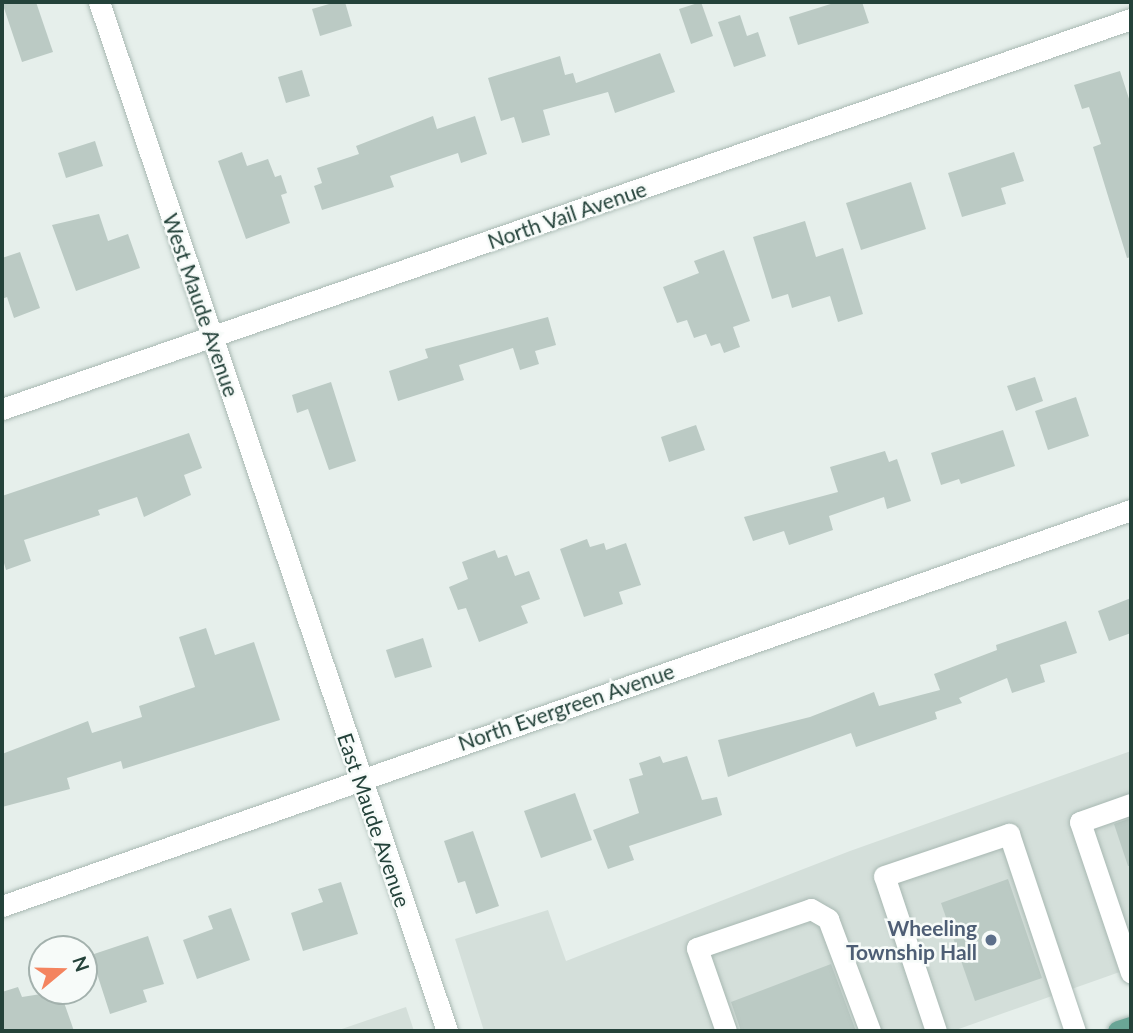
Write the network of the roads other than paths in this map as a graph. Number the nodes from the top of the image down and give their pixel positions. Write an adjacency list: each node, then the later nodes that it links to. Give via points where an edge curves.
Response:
1 (99, 2): 3 (street, West Maude Avenue)
2 (1131, 19): 3 (street, North Vail Avenue)
3 (213, 338): 4 (street, North Vail Avenue); 6 (street, West Maude Avenue)
4 (2, 409)
5 (1131, 510): 7 (street, North Evergreen Avenue)
6 (303, 609): 7 (street, East Maude Avenue)
7 (359, 780): 9 (street, North Evergreen Avenue); 12 (street, East Maude Avenue)
8 (1131, 804): 10 (street, via 1080,822)
9 (2, 906)
10 (1131, 972)
11 (1131, 1027): 17 (main road)
12 (447, 1031)
13 (726, 1031): 14 (street, via 698,947 805,909 817,910 828,919)
14 (870, 1031)
15 (936, 1031): 16 (street, via 884,876 1009,834)
16 (1075, 1031)
17 (1119, 1031)

